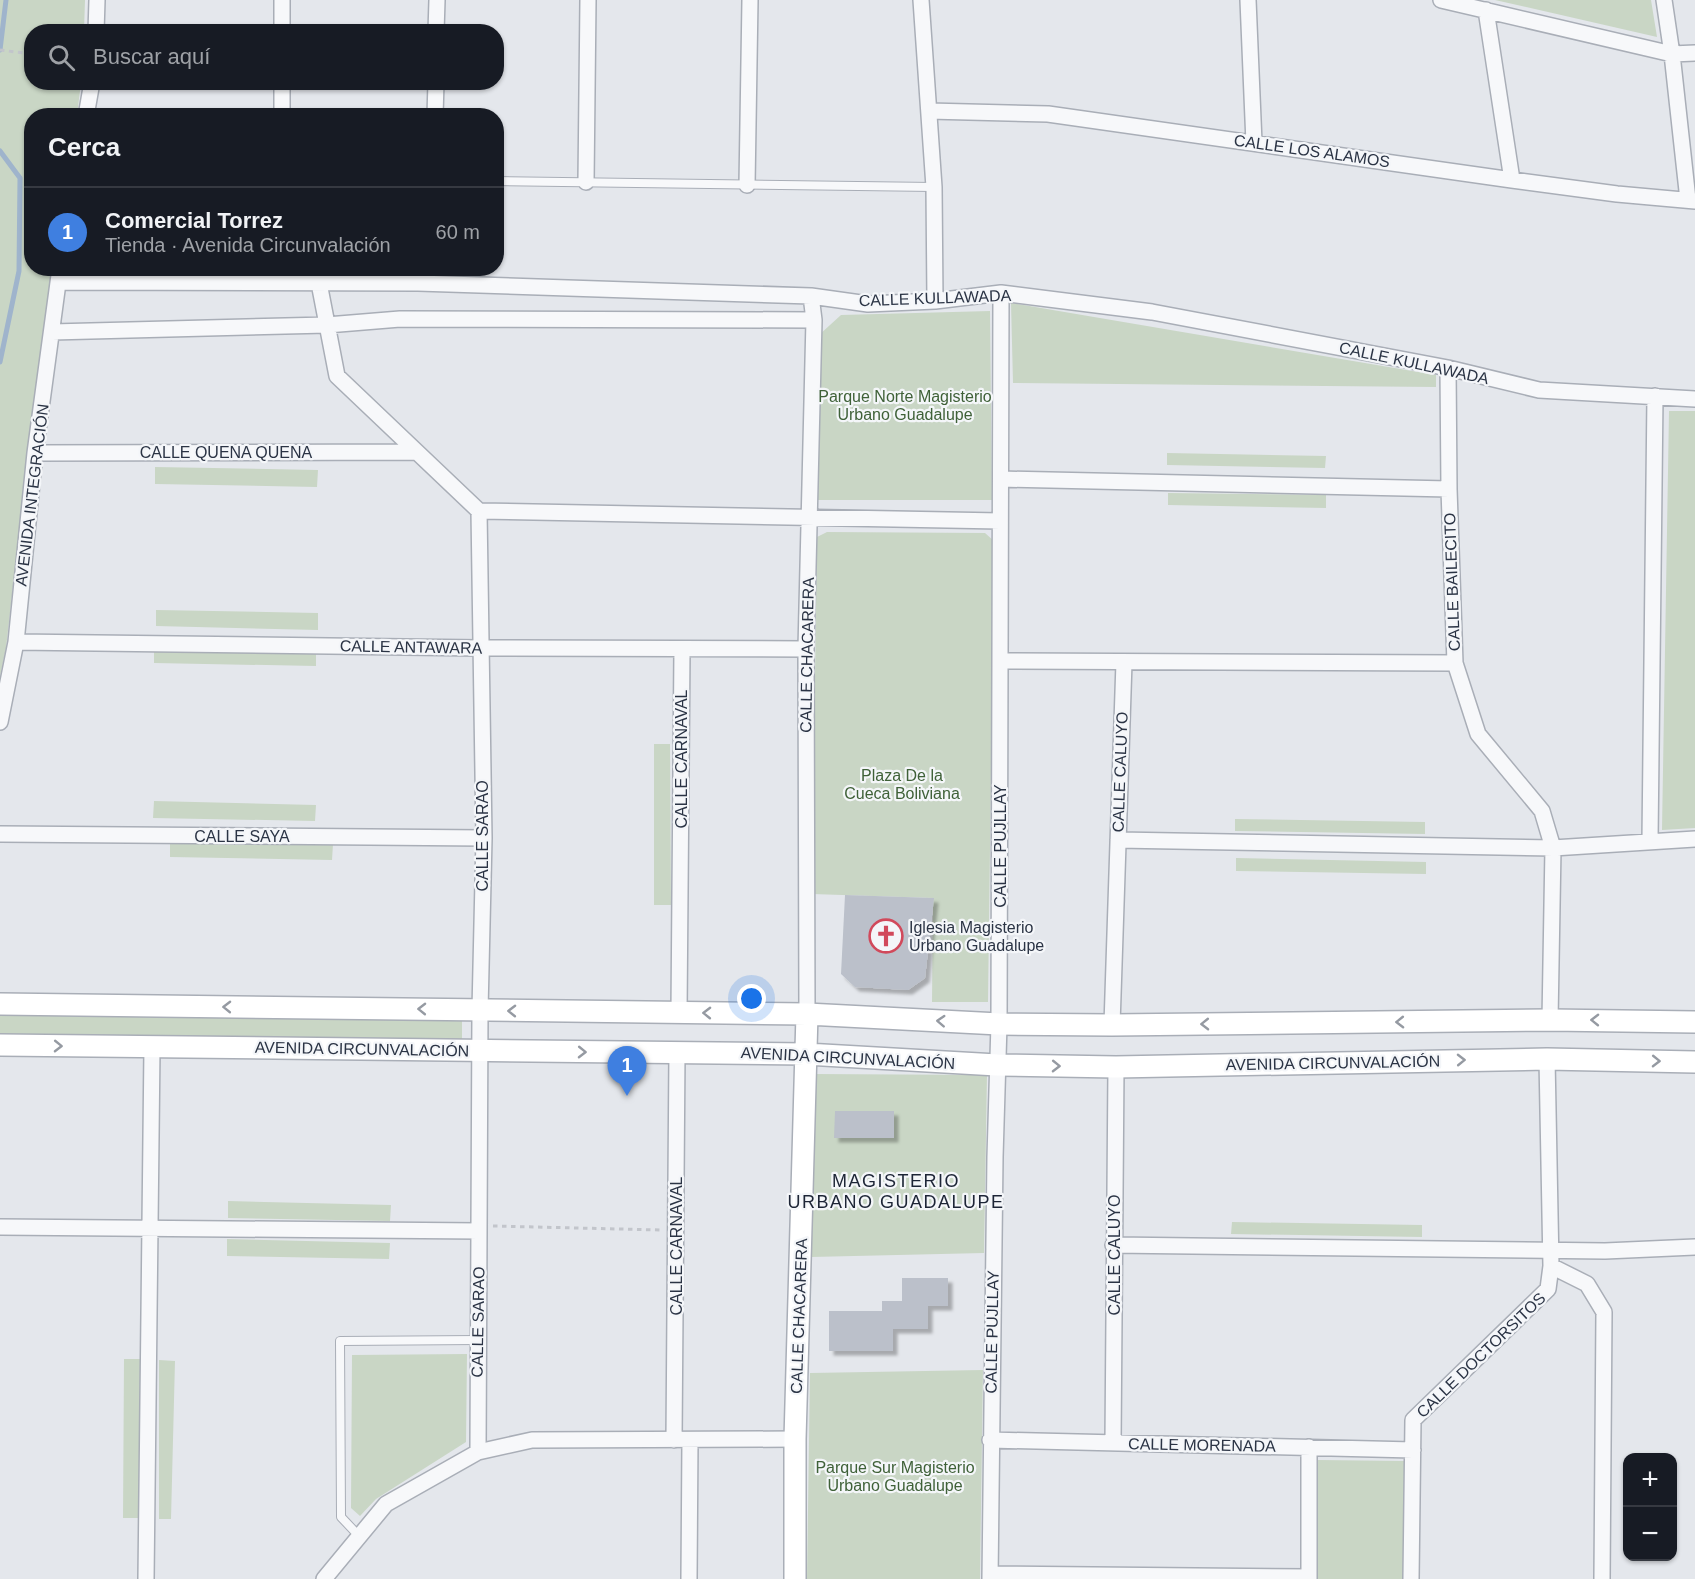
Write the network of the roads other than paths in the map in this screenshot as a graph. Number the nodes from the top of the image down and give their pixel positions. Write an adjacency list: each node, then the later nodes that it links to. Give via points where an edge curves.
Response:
1 (97, 0): 11 (street)
2 (282, 0): 12 (street)
3 (437, 0): 13 (street)
4 (588, 0): 26 (street)
5 (750, 0): 27 (street)
6 (921, 0): 22 (street)
7 (1248, 0): 23 (street)
8 (1441, 0): 10 (street)
9 (1664, 0): 15 (street)
10 (1485, 10): 15 (street); 24 (street)
11 (96, 24)
12 (282, 24)
13 (436, 24)
14 (1695, 53): 15 (street)
15 (1672, 54): 29 (street)
16 (91, 90): 19 (street)
17 (282, 90): 20 (street)
18 (436, 90): 21 (street)
19 (87, 108)
20 (282, 108)
21 (435, 108)
22 (929, 111): 23 (street, CALLE LOS ALAMOS, via 1048,114); 28 (street)
23 (1254, 143): 24 (street, CALLE LOS ALAMOS)
24 (1512, 180): 29 (street, CALLE LOS ALAMOS)
25 (504, 181): 26 (lane)
26 (586, 182): 27 (lane)
27 (747, 185): 28 (lane)
28 (934, 187): 35 (street)
29 (1692, 200)
30 (59, 276): 38 (street, AVENIDA INTEGRACIÓN)
31 (92, 276): 32 (street, CALLE KULLAWADA)
32 (319, 283): 34 (street, CALLE KULLAWADA); 37 (street)
33 (1001, 292): 35 (street, CALLE KULLAWADA); 39 (street, CALLE KULLAWADA, via 1152,312); 44 (street, CALLE PUJLLAY)
34 (811, 296): 35 (street, CALLE KULLAWADA, via 868,304); 36 (street, CALLE CHACARERA)
35 (935, 301)
36 (814, 320): 37 (street, via 400,319); 47 (street, CALLE CHACARERA)
37 (327, 325): 38 (street); 42 (street, via 337,376)
38 (52, 332): 43 (street, AVENIDA INTEGRACIÓN)
39 (1448, 368): 40 (street, CALLE KULLAWADA, via 1539,390); 45 (street, CALLE BAILECITO)
40 (1655, 396): 41 (street, CALLE KULLAWADA); 61 (street)
41 (1695, 399)
42 (416, 452): 43 (street, CALLE QUENA QUENA); 46 (street)
43 (35, 453): 49 (street, AVENIDA INTEGRACIÓN)
44 (1001, 479): 45 (street); 48 (street, CALLE PUJLLAY)
45 (1449, 489): 55 (street, CALLE BAILECITO)
46 (479, 511): 47 (street); 50 (street, CALLE SARAO)
47 (810, 517): 48 (street); 52 (street, CALLE CHACARERA)
48 (1000, 521): 53 (street, CALLE PUJLLAY)
49 (16, 642): 50 (street, CALLE ANTAWARA); 56 (street, AVENIDA INTEGRACIÓN)
50 (480, 648): 51 (street, CALLE ANTAWARA); 58 (street, CALLE SARAO)
51 (682, 649): 52 (street, CALLE ANTAWARA); 65 (street, CALLE CARNAVAL)
52 (806, 649): 66 (street, CALLE CHACARERA)
53 (1000, 662): 54 (street); 69 (street, CALLE PUJLLAY)
54 (1124, 662): 55 (street); 60 (street, CALLE CALUYO)
55 (1455, 663): 62 (street, CALLE BAILECITO, via 1478,734 1542,811)
56 (0, 722)
57 (0, 834): 58 (street, CALLE SAYA)
58 (484, 838): 64 (street, CALLE SARAO)
59 (1695, 839): 61 (street)
60 (1118, 840): 62 (street); 70 (street, CALLE CALUYO)
61 (1650, 840): 62 (street)
62 (1553, 848): 67 (street, CALLE BAILECITO)
63 (0, 1004): 64 (main road, one-way to 63)
64 (480, 1010): 65 (main road, one-way to 64); 73 (street, CALLE SARAO)
65 (679, 1012): 66 (main road, one-way to 65)
66 (807, 1014): 69 (main road, one-way to 66); 75 (main road, CALLE CHACARERA)
67 (1550, 1020): 68 (main road, one-way to 67); 70 (main road, one-way to 70)
68 (1695, 1022)
69 (999, 1024): 70 (main road); 78 (street, CALLE PUJLLAY)
70 (1112, 1025)
71 (0, 1045): 72 (main road, AVENIDA CIRCUNVALACIÓN, one-way to 72)
72 (152, 1048): 73 (main road, AVENIDA CIRCUNVALACIÓN); 81 (street)
73 (481, 1051): 74 (main road, AVENIDA CIRCUNVALACIÓN, one-way to 74); 82 (street, CALLE SARAO)
74 (677, 1052): 75 (main road, AVENIDA CIRCUNVALACIÓN); 89 (street, CALLE CARNAVAL)
75 (806, 1054): 78 (main road, AVENIDA CIRCUNVALACIÓN); 88 (main road, CALLE CHACARERA)
76 (1547, 1059): 77 (main road, AVENIDA CIRCUNVALACIÓN, one-way to 77); 79 (main road, AVENIDA CIRCUNVALACIÓN, one-way to 76); 85 (street, CALLE DOCTORSITOS)
77 (1695, 1062)
78 (997, 1065): 79 (main road, AVENIDA CIRCUNVALACIÓN, one-way to 79); 91 (street, CALLE PUJLLAY)
79 (1116, 1067): 83 (street, CALLE CALUYO)
80 (0, 1227): 81 (street)
81 (150, 1228): 82 (street); 100 (street)
82 (479, 1228): 87 (street, CALLE SARAO)
83 (1113, 1245): 85 (street); 92 (street, CALLE CALUYO)
84 (1695, 1247): 85 (street)
85 (1550, 1250): 86 (street, CALLE DOCTORSITOS)
86 (1551, 1266): 94 (street, CALLE DOCTORSITOS, via 1548,1289 1413,1420); 105 (street, via 1587,1284 1604,1312)
87 (478, 1340): 95 (street, CALLE SARAO); 96 (lane, via 340,1341 341,1517)
88 (795, 1439): 90 (street); 103 (main road, CALLE CHACARERA)
89 (674, 1440): 90 (street); 95 (street, via 532,1440)
90 (690, 1440): 102 (street)
91 (990, 1440): 92 (street, CALLE MORENADA); 97 (street, CALLE PUJLLAY)
92 (1113, 1443): 93 (street, CALLE MORENADA)
93 (1309, 1447): 94 (street, CALLE MORENADA); 99 (street)
94 (1413, 1450): 104 (street, CALLE DOCTORSITOS)
95 (478, 1452): 96 (street, via 386,1504)
96 (359, 1536): 101 (street)
97 (990, 1576): 98 (street)
98 (1117, 1577): 99 (street)
99 (1309, 1578)
100 (146, 1579)
101 (324, 1579)
102 (688, 1579)
103 (795, 1579)
104 (1412, 1579)
105 (1602, 1579)

